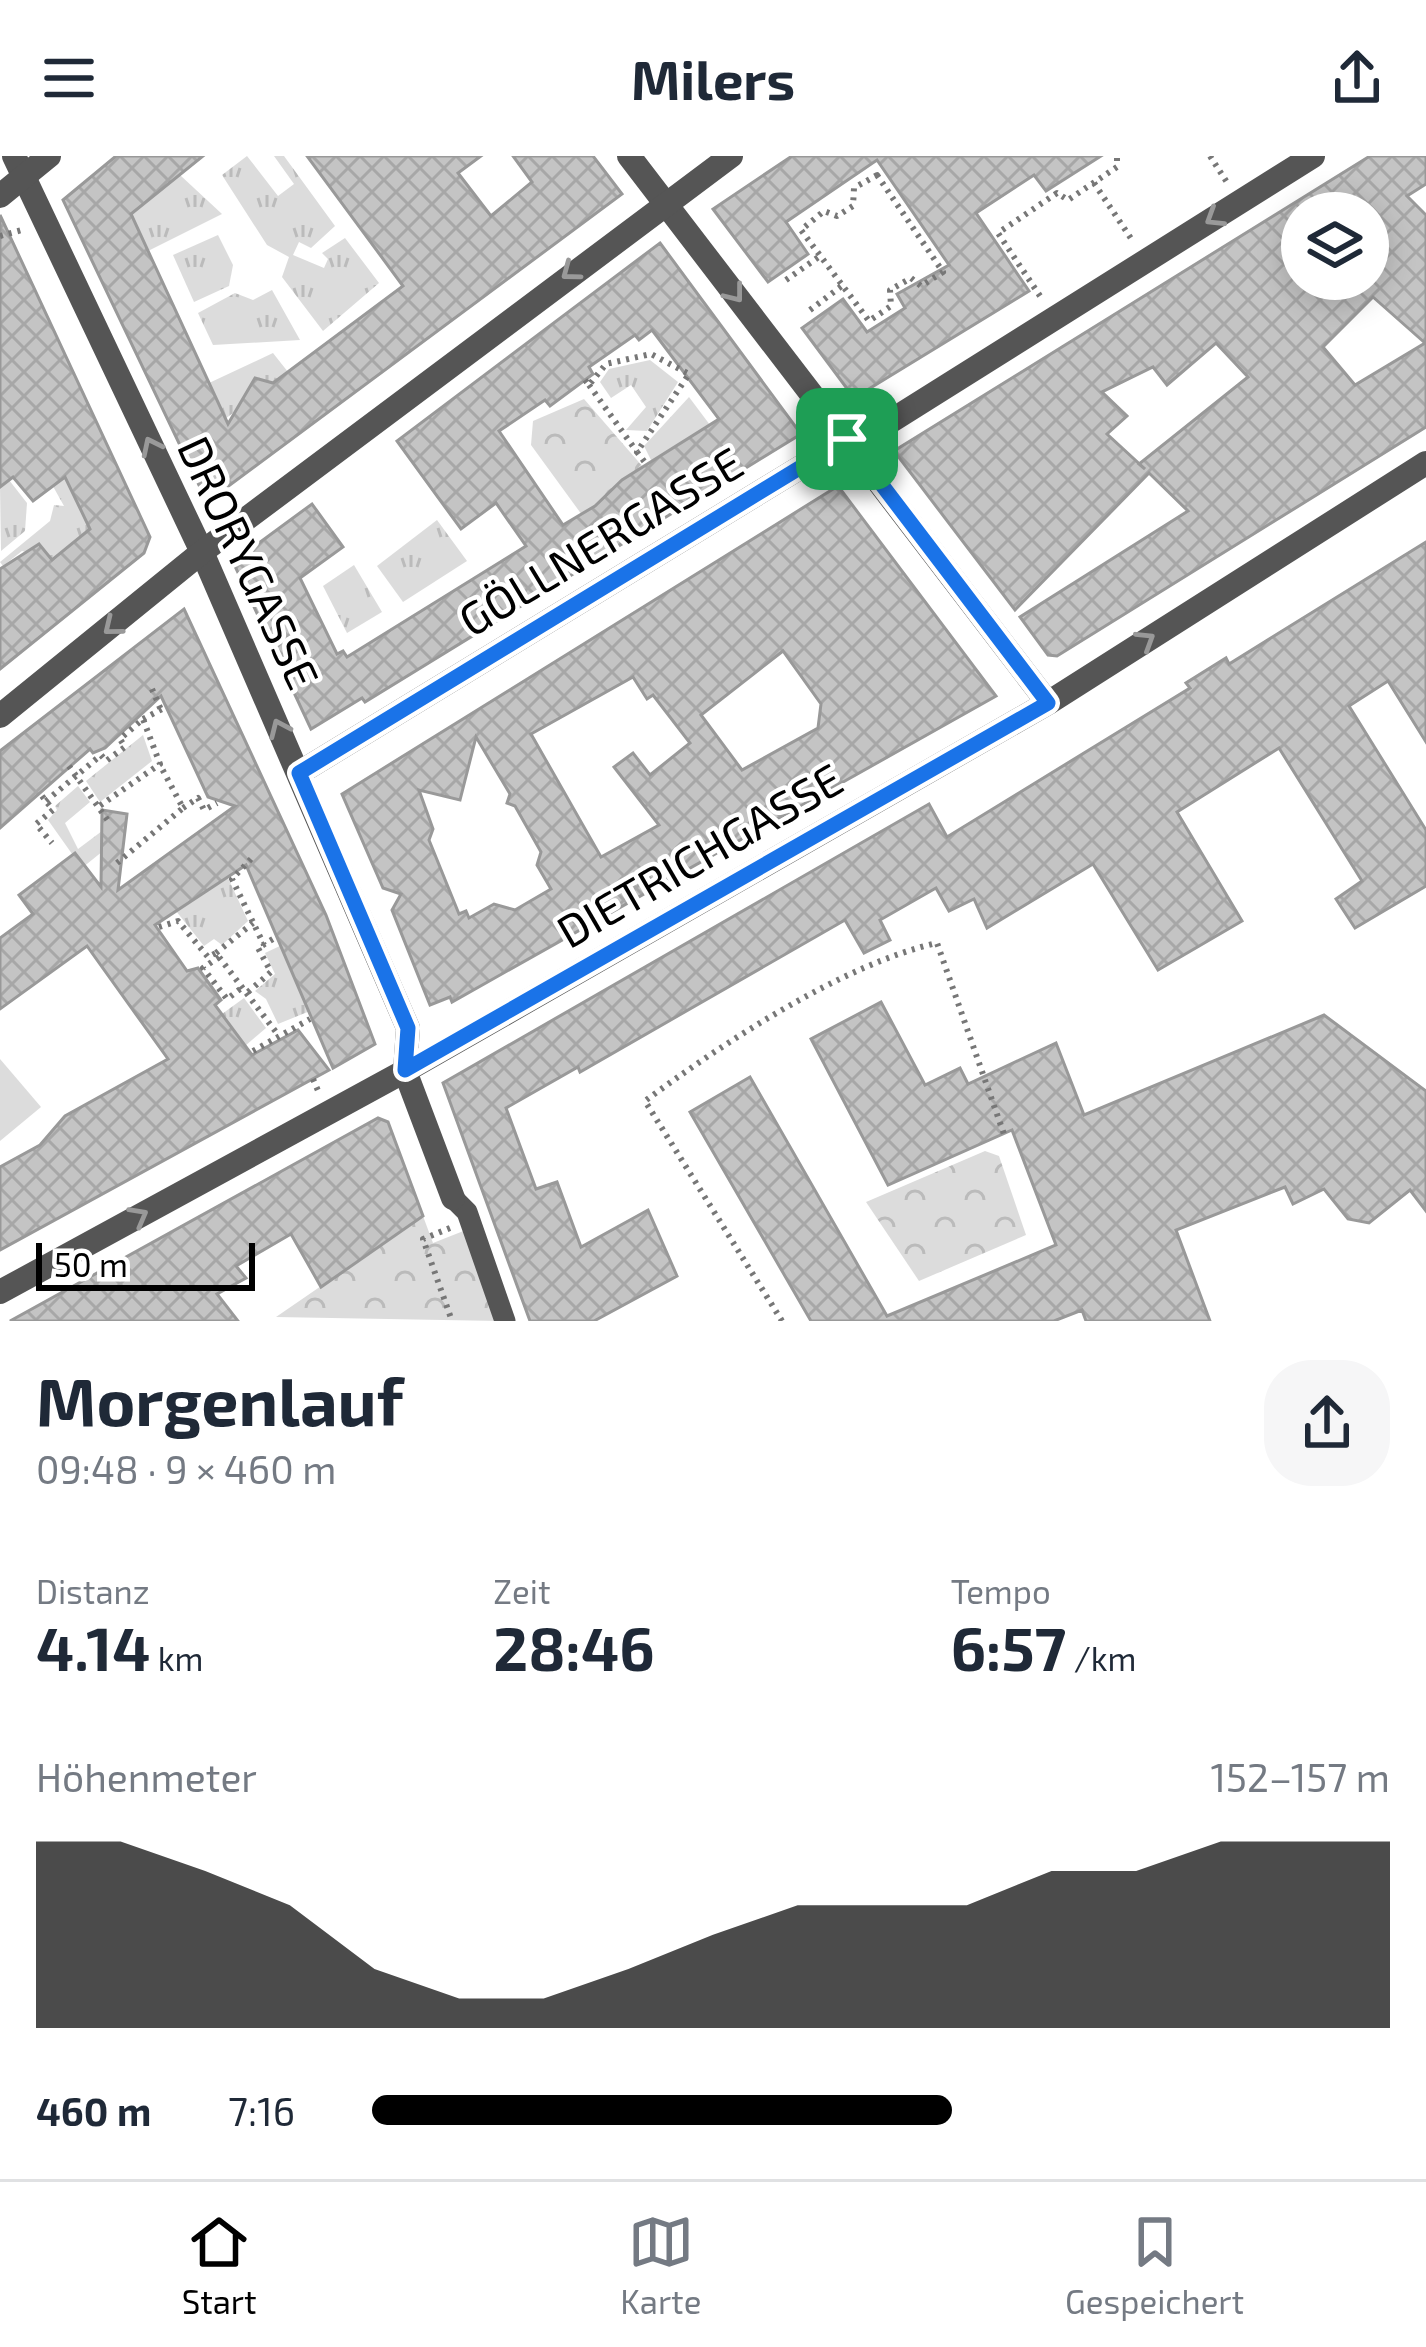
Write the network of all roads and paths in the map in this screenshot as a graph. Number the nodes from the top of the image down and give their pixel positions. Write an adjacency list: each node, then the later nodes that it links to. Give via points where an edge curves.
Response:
1 (50, 156): 6 (street)
2 (629, 156): 9 (street)
3 (731, 156): 9 (street)
4 (1118, 156): 7 (path, via 1117,167)
5 (1313, 156): 13 (street, GÖLLNERGASSE, one-way to 13)
6 (19, 167): 8 (street); 22 (street, DRORYGASSE, one-way to 6)
7 (1094, 183): 13 (path); 17 (path, via 1067,200 1057,194 998,233)
8 (0, 196)
9 (664, 201): 18 (street, one-way to 18); 22 (street, one-way to 22)
10 (29, 224): 11 (path)
11 (0, 236)
12 (820, 256): 14 (path); 15 (path); 15 (path, via 801,230 824,211 837,216 853,206 854,188 877,175 943,272 921,286 911,278 890,290 891,306 869,321)
13 (1146, 261): 17 (street, GÖLLNERGASSE)
14 (786, 280)
15 (843, 285): 16 (path)
16 (810, 310)
17 (1054, 318): 18 (street, GÖLLNERGASSE, via 883,426)
18 (847, 439): 24 (street); 29 (street, GÖLLNERGASSE)
19 (637, 452): 19 (path, via 689,374 651,354 606,364 587,382); 21 (path)
20 (1426, 463): 24 (street, DIETRICHGASSE, one-way to 20)
21 (647, 465)
22 (202, 552): 25 (street, one-way to 25); 29 (street, DRORYGASSE, one-way to 22)
23 (152, 689): 26 (path, via 163,709)
24 (1048, 703): 47 (street, DIETRICHGASSE)
25 (0, 716)
26 (143, 719): 27 (path); 30 (path, via 119,737 125,747)
27 (160, 764): 32 (path); 33 (path)
28 (69, 766): 30 (path)
29 (299, 773): 47 (street, DRORYGASSE, via 408,1028)
30 (76, 776): 32 (path); 35 (path, via 44,798 53,810 36,824)
31 (217, 803): 33 (path, via 204,810 198,798)
32 (98, 807): 34 (path)
33 (182, 808): 37 (path)
34 (110, 822)
35 (52, 843)
36 (251, 859): 38 (path, via 232,879)
37 (117, 863)
38 (253, 923): 41 (path); 42 (path)
39 (159, 927): 42 (path, via 178,922 208,957)
40 (278, 936): 41 (path)
41 (264, 944): 43 (path, via 258,948 271,972)
42 (217, 955): 43 (path); 43 (path, via 203,968 214,986 227,999)
43 (245, 990): 45 (path)
44 (310, 1018): 45 (path)
45 (279, 1036): 46 (path)
46 (253, 1051)
47 (405, 1070): 49 (street, DRORYGASSE); 51 (street, DIETRICHGASSE, one-way to 47)
48 (1004, 1137): 54 (path, via 937,943 893,953 706,1055 645,1101)
49 (453, 1198): 53 (street, DRORYGASSE, via 466,1212)
50 (430, 1236): 52 (path, via 423,1239)
51 (0, 1292)
52 (452, 1321)
53 (505, 1321)
54 (782, 1321)

